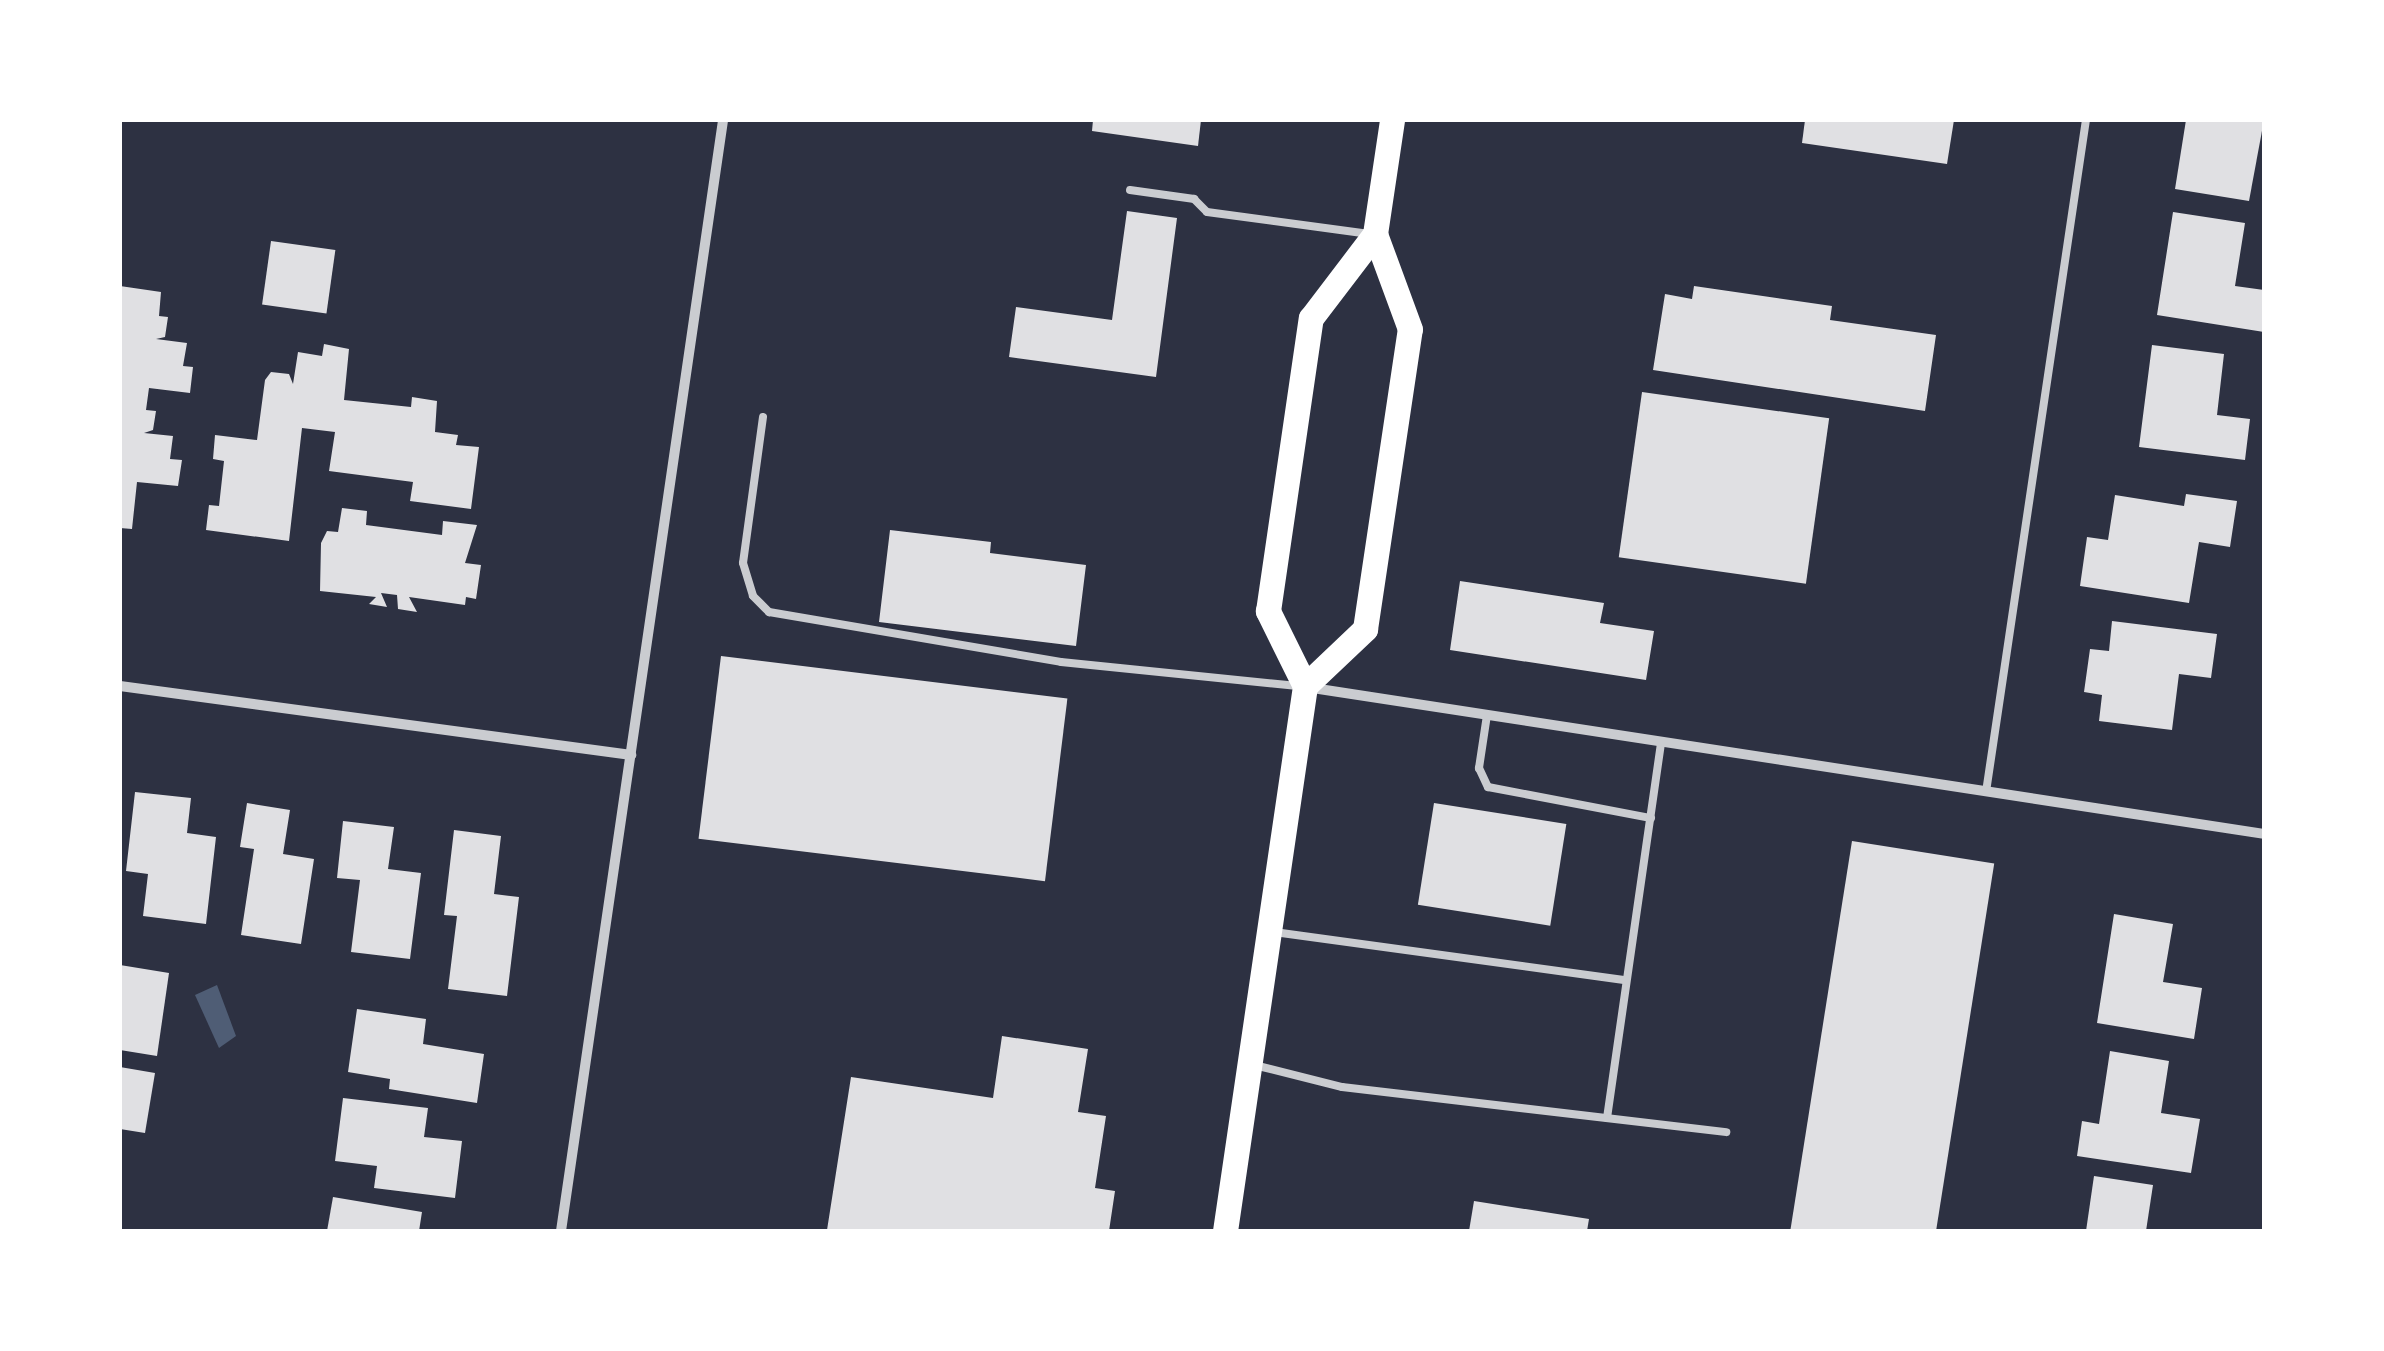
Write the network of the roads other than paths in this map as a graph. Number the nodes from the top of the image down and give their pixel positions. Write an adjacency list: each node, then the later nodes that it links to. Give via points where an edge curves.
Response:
1 (723, 120): 11 (street)
2 (1392, 120): 5 (main road)
3 (2086, 120): 12 (lane)
4 (1130, 190): 5 (lane, via 1194,199 1208,212)
5 (1374, 234): 8 (main road, via 1311,318 1268,611); 8 (main road, via 1410,329 1365,629)
6 (763, 417): 8 (lane, via 743,564 753,596 769,612 786,620 1108,666)
7 (120, 686): 11 (street)
8 (1305, 686): 9 (street); 15 (main road)
9 (1487, 715): 10 (street); 13 (lane, via 1480,768 1488,787)
10 (1661, 742): 12 (street); 13 (lane)
11 (630, 755): 20 (street)
12 (1986, 792): 14 (street)
13 (1651, 818): 16 (lane)
14 (2264, 834)
15 (1269, 932): 16 (lane); 17 (main road)
16 (1626, 980): 18 (lane)
17 (1250, 1064): 18 (lane, via 1342,1087); 21 (main road)
18 (1607, 1118): 19 (lane)
19 (1726, 1132)
20 (560, 1231)
21 (1225, 1231)

